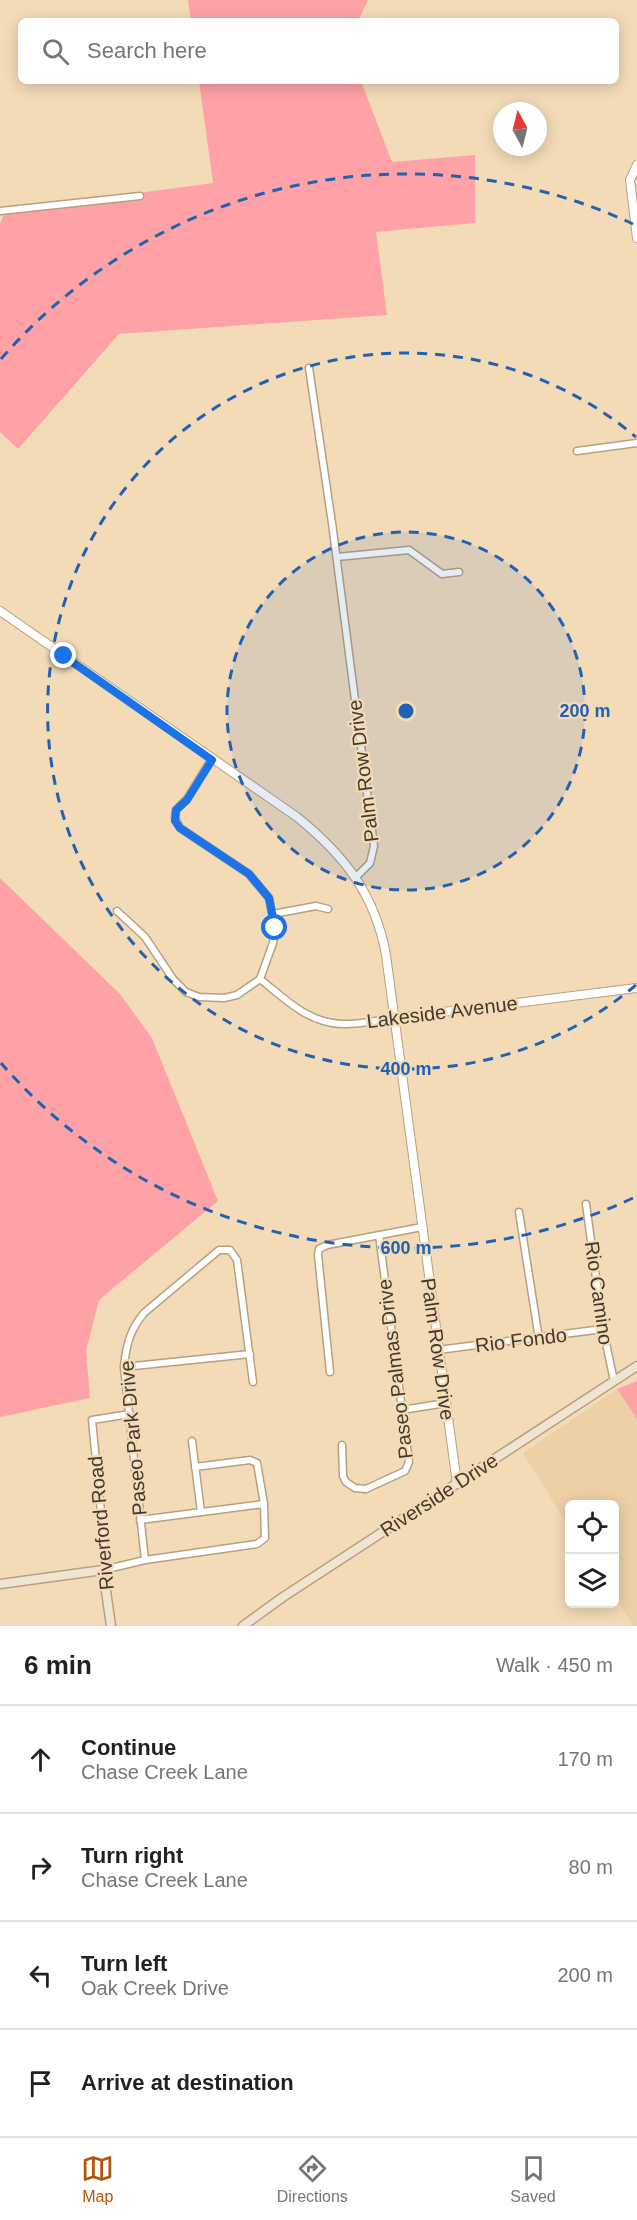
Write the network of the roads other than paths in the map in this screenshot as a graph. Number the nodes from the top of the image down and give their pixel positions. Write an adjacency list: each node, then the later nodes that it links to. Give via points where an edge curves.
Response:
1 (637, 165): 4 (street, via 630,188)
2 (140, 195): 3 (street)
3 (0, 211)
4 (637, 238)
5 (309, 368): 8 (street, Palm Row Drive)
6 (637, 443): 7 (street)
7 (577, 451)
8 (337, 557): 9 (street, via 409,550 442,574); 12 (street, Palm Row Drive, via 374,846 370,863)
9 (459, 572)
10 (0, 611): 11 (street)
11 (212, 760): 12 (street, via 324,839); 15 (street, via 187,800 176,810 175,821 249,874 269,898)
12 (356, 877): 18 (street, Palm Row Drive, via 381,933)
13 (328, 909): 15 (street, via 316,906)
14 (117, 911): 16 (street, via 145,937 186,992 224,998 237,995)
15 (273, 914): 16 (street, via 273,943)
16 (260, 979): 18 (street, Lakeside Avenue, via 309,1016 327,1022 344,1024)
17 (637, 988): 18 (street, Lakeside Avenue)
18 (394, 1018): 21 (street, Palm Row Drive)
19 (586, 1204): 23 (street, Rio Camino)
20 (519, 1212): 24 (street)
21 (422, 1227): 22 (street); 25 (street, Palm Row Drive)
22 (379, 1235): 29 (street, via 324,1246 318,1252); 33 (street, Paseo Palmas Drive)
23 (603, 1329): 24 (street, Rio Fondo); 30 (street, Rio Camino)
24 (539, 1339): 25 (street, Rio Fondo)
25 (438, 1350): 32 (street, Palm Row Drive)
26 (250, 1354): 28 (street); 28 (street, Paseo Park Drive, via 237,1260 230,1250 219,1250 139,1319 126,1345); 31 (street, Paseo Park Drive)
27 (637, 1366): 30 (main road, Riverside Drive)
28 (124, 1367): 34 (street, Paseo Park Drive)
29 (330, 1372)
30 (614, 1381): 38 (main road, Riverside Drive)
31 (253, 1382)
32 (446, 1403): 33 (street); 38 (street, Palm Row Drive)
33 (402, 1410): 36 (street, Paseo Palmas Drive, via 410,1459 405,1471 366,1489 355,1488 343,1476)
34 (130, 1414): 41 (street, Paseo Park Drive); 43 (street, Riverford Road, via 92,1420)
35 (192, 1441): 37 (street)
36 (342, 1445)
37 (195, 1467): 39 (street, via 250,1460 257,1463); 40 (street)
38 (457, 1484): 46 (main road, Riverside Drive)
39 (264, 1504): 40 (street); 42 (street, via 266,1534 256,1544)
40 (201, 1512): 41 (street)
41 (140, 1520): 42 (street, Paseo Park Drive)
42 (145, 1560): 43 (street)
43 (104, 1570): 44 (main road); 45 (main road, Riverford Road)
44 (0, 1584)
45 (111, 1626)
46 (243, 1626)

